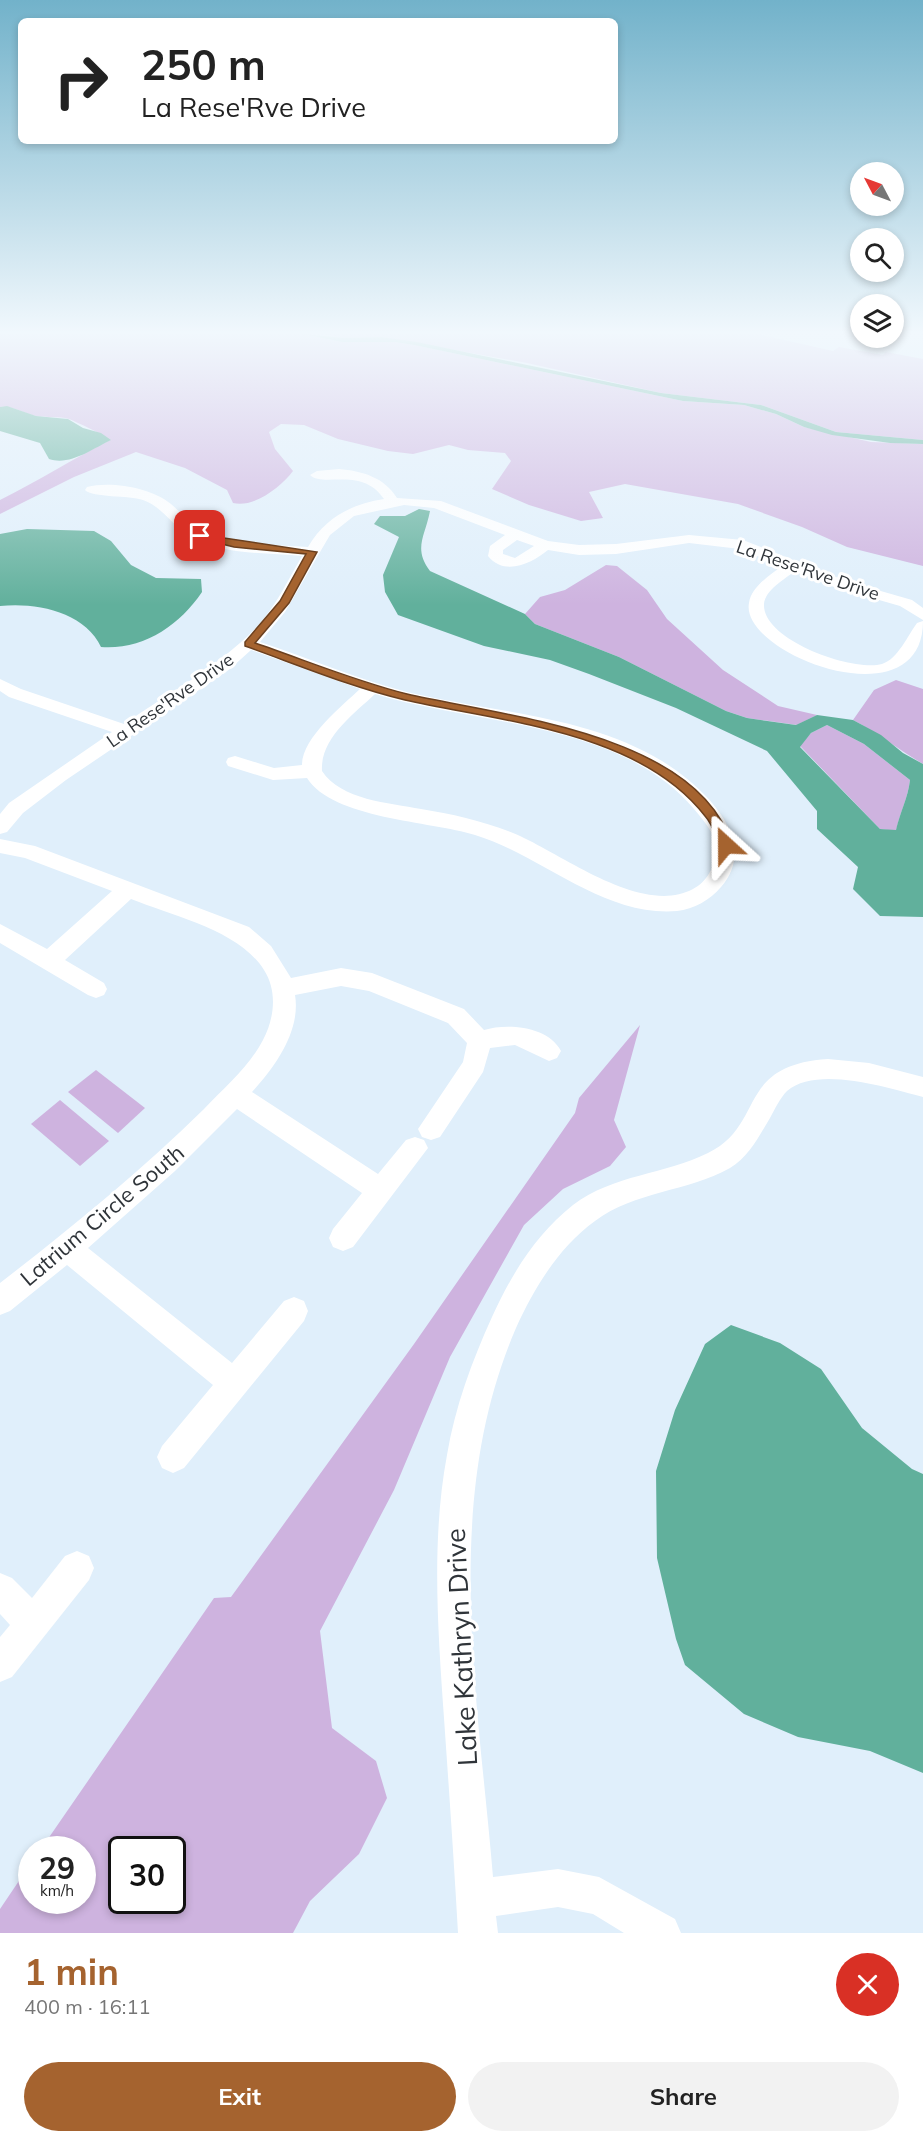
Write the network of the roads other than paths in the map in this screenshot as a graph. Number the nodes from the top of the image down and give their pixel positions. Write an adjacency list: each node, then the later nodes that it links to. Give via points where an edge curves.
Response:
1 (317, 475): 3 (street, via 338,473 375,482 389,493)
2 (92, 490): 6 (street, via 126,492 155,500 172,512 184,528 208,539)
3 (393, 502): 4 (street, La Rese'Rve Drive, via 436,504); 6 (street, La Rese'Rve Drive, via 360,509 338,519 324,531)
4 (517, 533): 5 (street, La Rese'Rve Drive); 5 (street, via 495,549 496,556 518,562 530,558)
5 (545, 544): 7 (street, La Rese'Rve Drive, via 599,550 674,540 709,540 762,551)
6 (312, 552): 9 (street, La Rese'Rve Drive, via 284,603)
7 (794, 565): 8 (street, La Rese'Rve Drive, via 840,584 906,603); 8 (street, via 764,591 756,605 756,614 766,631 791,647 847,667 880,670 896,662)
8 (922, 616)
9 (249, 644): 11 (street); 12 (street, La Rese'Rve Drive, via 194,688)
10 (0, 684): 12 (street, via 15,693)
11 (372, 687): 14 (street, via 315,748); 14 (street, via 564,730 643,761 676,781 710,813 726,845 723,870 704,892 685,900 667,903 627,897 572,875 495,834 344,798 328,790)
12 (126, 731): 15 (street, La Rese'Rve Drive, via 16,808)
13 (235, 762): 14 (street, via 273,774)
14 (312, 771)
15 (0, 827)
16 (0, 846): 17 (street, Latrium Circle South, via 28,851)
17 (129, 888): 19 (street); 20 (street, Latrium Circle South, via 241,933 269,956)
18 (0, 932): 19 (street)
19 (49, 961): 21 (street)
20 (283, 988): 22 (street, via 341,977 372,982 456,1016); 25 (street, Latrium Circle South, via 285,1009 281,1028 263,1062)
21 (96, 989)
22 (479, 1041): 23 (street, via 506,1033 532,1040); 26 (street, via 474,1065)
23 (549, 1051)
24 (923, 1087): 37 (street, Lake Kathryn Drive, via 846,1070 792,1075 779,1083 740,1144 724,1158 704,1168 639,1184 585,1212 555,1241 522,1286 498,1333 468,1425 453,1533 453,1605)
25 (235, 1094): 26 (street); 28 (street, Latrium Circle South, via 148,1181)
26 (381, 1191): 27 (street)
27 (343, 1238)
28 (67, 1248): 29 (street, Latrium Circle South); 31 (street)
29 (0, 1301)
30 (294, 1311): 31 (street)
31 (234, 1383): 32 (street)
32 (173, 1457)
33 (77, 1568): 35 (street)
34 (0, 1590): 35 (street)
35 (33, 1624): 36 (street)
36 (0, 1665)
37 (477, 1916): 38 (street, via 558,1888 599,1896)
38 (661, 1933)

